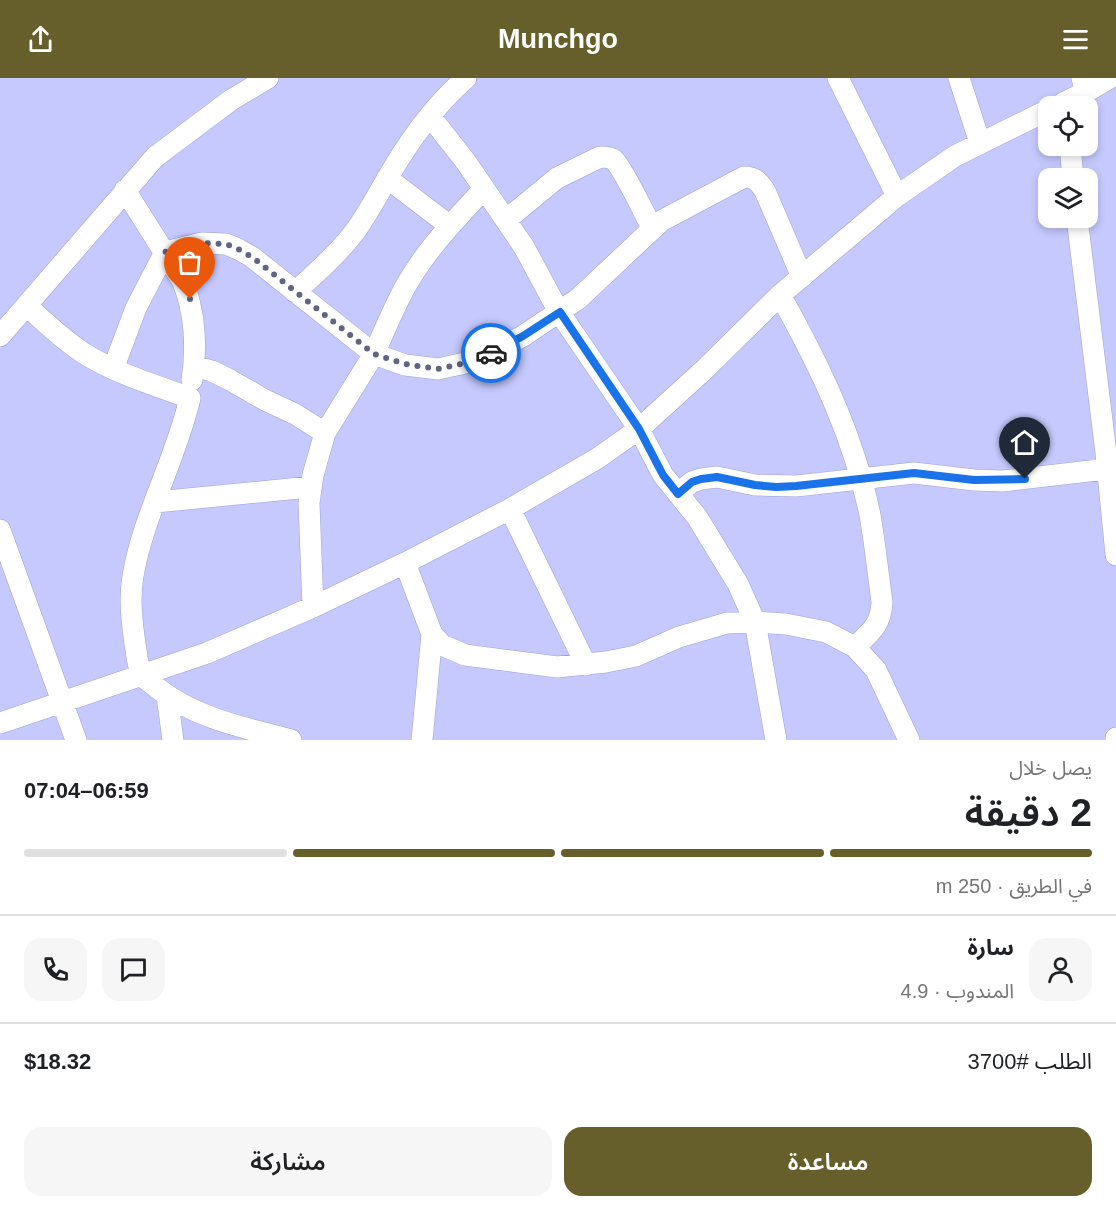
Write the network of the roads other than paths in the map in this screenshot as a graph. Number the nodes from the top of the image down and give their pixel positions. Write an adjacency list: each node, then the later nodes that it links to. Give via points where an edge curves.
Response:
1 (268, 78): 13 (street, via 184,134)
2 (466, 78): 8 (street)
3 (838, 78): 14 (street)
4 (958, 78): 10 (street)
5 (1110, 78): 6 (street)
6 (1084, 85): 7 (street)
7 (1071, 96)
8 (430, 116): 11 (street); 12 (street)
9 (1038, 116): 10 (street)
10 (980, 143): 14 (street)
11 (387, 178): 16 (street); 21 (street, via 355,231)
12 (484, 189): 15 (street); 16 (street)
13 (125, 190): 19 (street); 23 (street)
14 (897, 196): 20 (street)
15 (507, 220): 17 (street, via 557,178 607,157 621,170); 24 (street)
16 (450, 225): 26 (street, via 413,274)
17 (652, 228): 20 (street, via 744,177 751,177 765,191); 24 (street)
18 (1078, 228): 32 (street)
19 (165, 252): 21 (street, via 202,243 226,244 252,257); 27 (street, via 190,299); 28 (street, via 136,308)
20 (802, 277): 22 (street)
21 (295, 292): 26 (street)
22 (780, 295): 30 (street); 33 (street, via 821,373)
23 (27, 306): 25 (street); 28 (street, via 61,337)
24 (560, 312): 26 (street, via 523,336 465,363 438,369); 30 (street)
25 (0, 336)
26 (374, 354): 31 (street)
27 (194, 366): 29 (street); 31 (street, via 230,380)
28 (113, 369): 29 (street)
29 (190, 398): 36 (street)
30 (639, 429): 35 (street, via 653,459); 37 (street, via 598,458)
31 (325, 433): 34 (street)
32 (1112, 469): 33 (street, via 1003,481 914,473); 39 (street)
33 (860, 478): 35 (street, via 776,487 717,477 692,482); 44 (street, via 870,516 882,616)
34 (310, 487): 36 (street); 41 (street)
35 (678, 494): 42 (street, via 728,566)
36 (156, 502): 46 (street, via 130,598)
37 (510, 508): 40 (street); 45 (street)
38 (0, 530): 48 (street)
39 (1116, 555)
40 (405, 563): 41 (street); 43 (street)
41 (314, 607): 46 (street, via 207,654)
42 (755, 622): 44 (street, via 826,632); 45 (street, via 727,623 679,637 636,656); 54 (street)
43 (432, 634): 45 (street, via 442,645 465,655 557,667); 53 (street)
44 (855, 647): 55 (street, via 876,670)
45 (586, 665)
46 (142, 675): 47 (street); 48 (street)
47 (167, 696): 51 (street); 52 (street, via 211,718)
48 (63, 702): 49 (street); 50 (street)
49 (0, 723)
50 (76, 740)
51 (173, 740)
52 (291, 740)
53 (422, 740)
54 (776, 740)
55 (909, 740)

